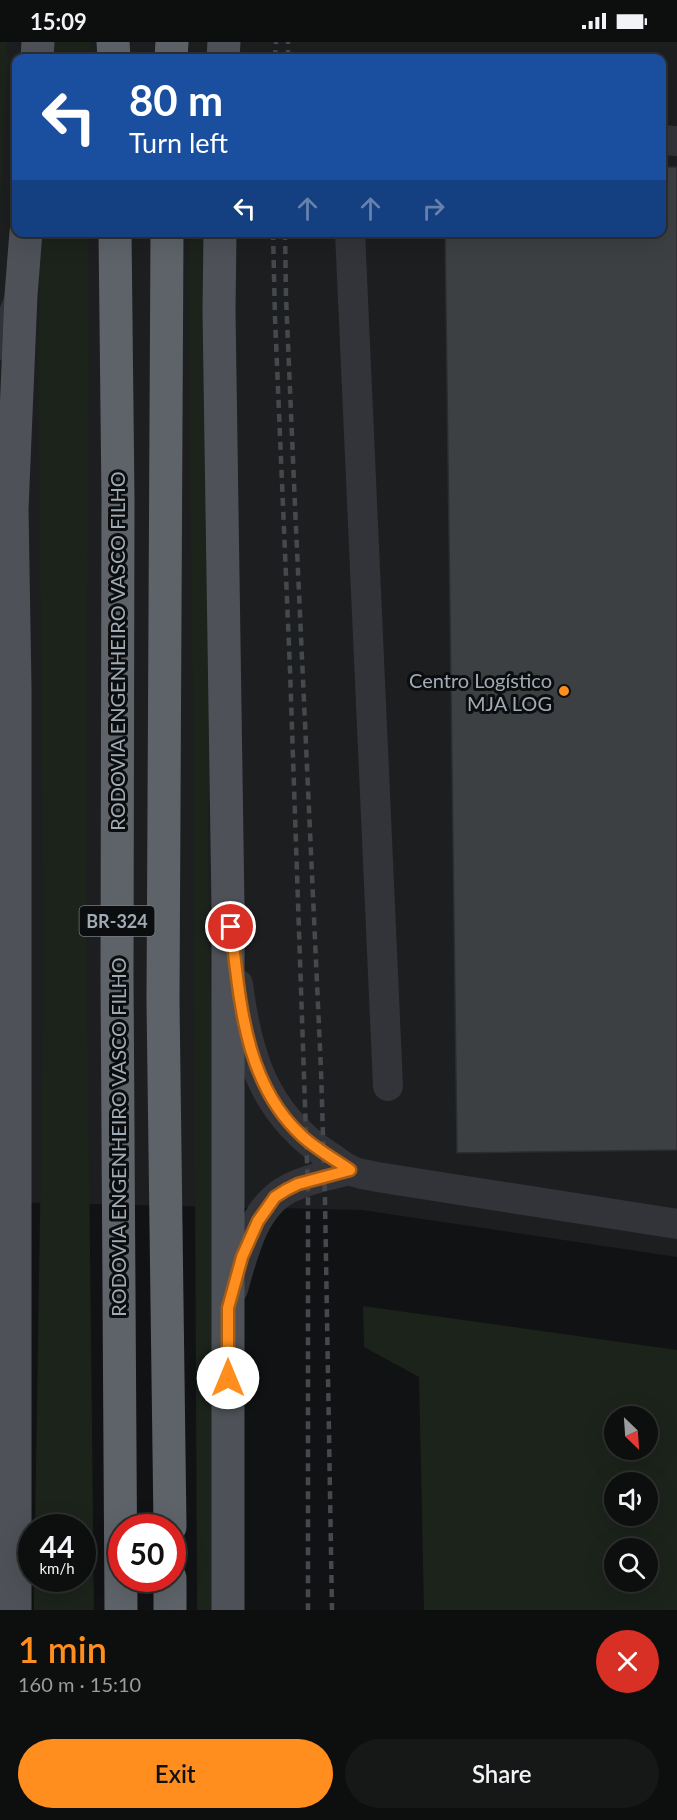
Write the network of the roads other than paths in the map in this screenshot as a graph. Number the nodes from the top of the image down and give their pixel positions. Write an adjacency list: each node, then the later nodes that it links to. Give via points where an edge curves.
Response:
1 (26, 237): 6 (main road)
2 (115, 237): 18 (highway, RODOVIA ENGENHEIRO VASCO FILHO / BR-324)
3 (167, 237): 15 (highway, BR-324, via 163,1001)
4 (220, 237): 10 (main road)
5 (350, 237): 11 (street)
6 (21, 295): 7 (street); 8 (main road)
7 (0, 345)
8 (8, 677): 9 (main road)
9 (8, 770): 17 (main road)
10 (228, 907): 12 (street, via 246,1034 255,1065 277,1109 301,1135); 14 (main road)
11 (388, 1086)
12 (350, 1170): 13 (street); 14 (street, via 298,1184 266,1207 242,1257)
13 (677, 1224)
14 (228, 1308): 20 (main road)
15 (170, 1514)
16 (170, 1592): 19 (highway)
17 (15, 1610)
18 (121, 1610)
19 (170, 1610)
20 (228, 1610)

